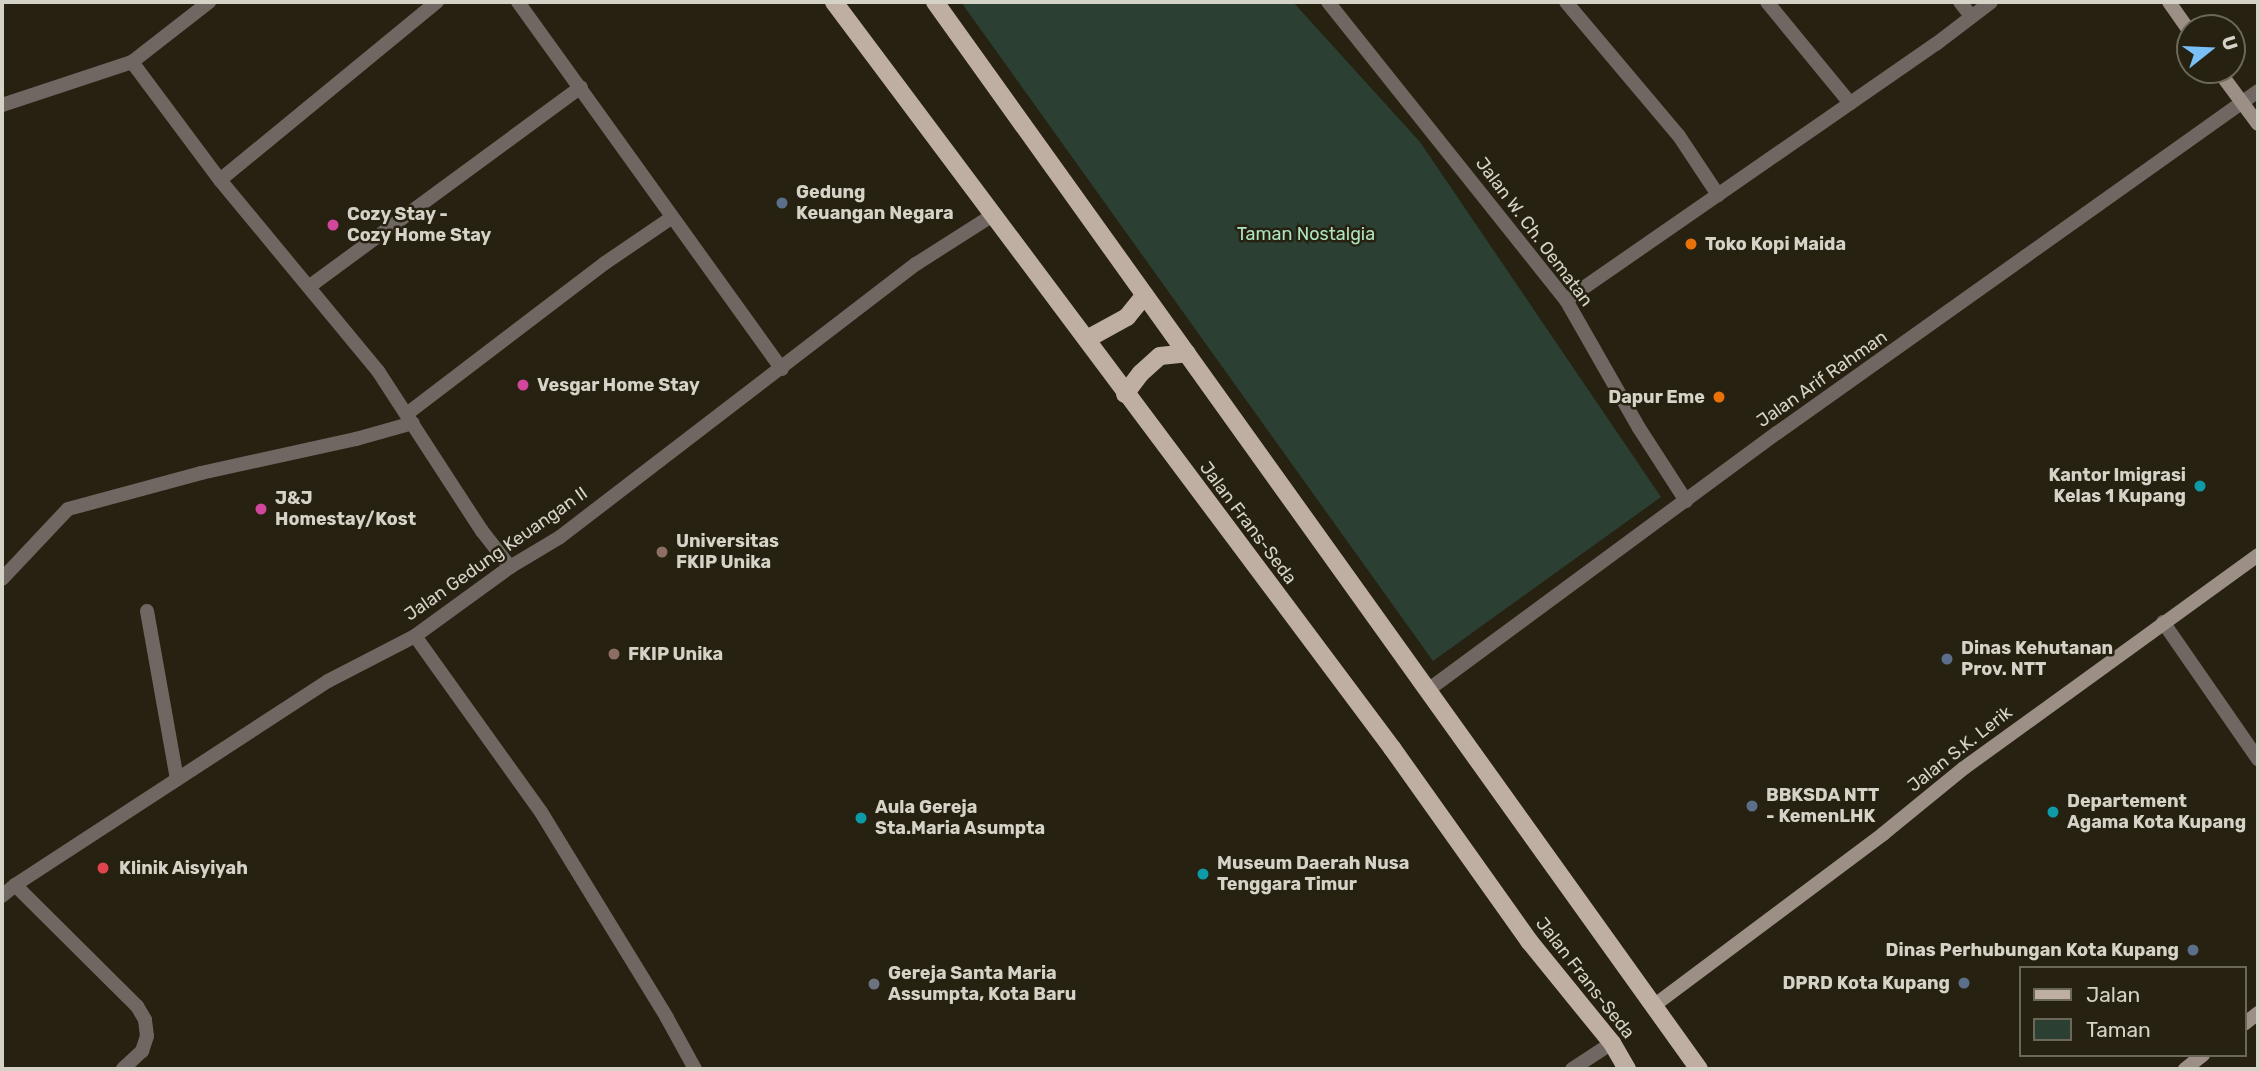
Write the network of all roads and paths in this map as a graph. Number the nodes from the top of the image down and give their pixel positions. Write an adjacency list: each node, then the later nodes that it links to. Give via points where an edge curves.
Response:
1 (209, 2): 12 (street)
2 (437, 2): 20 (street)
3 (518, 2): 14 (street)
4 (834, 2): 22 (main road, Jalan Frans-Seda)
5 (935, 2): 25 (main road)
6 (1328, 2): 26 (street, Jalan W. Ch. Oematan)
7 (1566, 2): 21 (street, via 1679,136)
8 (1767, 2): 16 (street)
9 (1960, 2): 11 (street)
10 (1991, 2): 11 (street)
11 (1970, 16): 16 (street)
12 (132, 62): 18 (street); 20 (street)
13 (2228, 84): 17 (main road)
14 (580, 87): 23 (street); 24 (street)
15 (2258, 91): 17 (street, Jalan Arif Rahman)
16 (1850, 103): 21 (street)
17 (2242, 103): 19 (main road); 32 (street, Jalan Arif Rahman)
18 (2, 106)
19 (2258, 124)
20 (220, 180): 24 (street)
21 (1718, 195): 26 (street)
22 (993, 215): 27 (main road, Jalan Frans-Seda); 29 (street, Jalan Gedung Keuangan II, via 916,264)
23 (671, 218): 29 (street); 31 (street, via 605,263)
24 (310, 286): 31 (street)
25 (1145, 295): 27 (main road, via 1127,317); 28 (main road)
26 (1566, 300): 32 (street, Jalan W. Ch. Oematan)
27 (1087, 339): 30 (main road, Jalan Frans-Seda)
28 (1187, 353): 30 (main road, via 1160,356); 39 (main road)
29 (782, 369): 34 (street, Jalan Gedung Keuangan II, via 560,537)
30 (1125, 394): 45 (main road, Jalan Frans-Seda, via 1392,748 1529,941)
31 (411, 418): 34 (street); 35 (street, via 356,439 201,473 68,509)
32 (1686, 501): 39 (street, Jalan Arif Rahman)
33 (2258, 555): 37 (main road, Jalan S.K. Lerik)
34 (510, 567): 38 (street, Jalan Gedung Keuangan II)
35 (2, 579)
36 (147, 611): 41 (street)
37 (2164, 622): 40 (street); 44 (main road, Jalan S.K. Lerik, via 1964,768 1884,834)
38 (415, 636): 41 (street, Jalan Gedung Keuangan II, via 328,681); 48 (street, via 541,812)
39 (1428, 690): 44 (main road)
40 (2258, 759)
41 (177, 779): 42 (street, Jalan Gedung Keuangan II)
42 (15, 885): 43 (street, Jalan Gedung Keuangan II); 47 (street, via 137,1006 148,1036 142,1051)
43 (2, 897)
44 (1656, 1004): 51 (main road)
45 (1612, 1043): 49 (street); 50 (main road, Jalan Frans-Seda)
46 (2200, 1057): 52 (main road)
47 (123, 1069)
48 (695, 1069)
49 (1572, 1069)
50 (1627, 1069)
51 (1699, 1069)
52 (2185, 1069)

